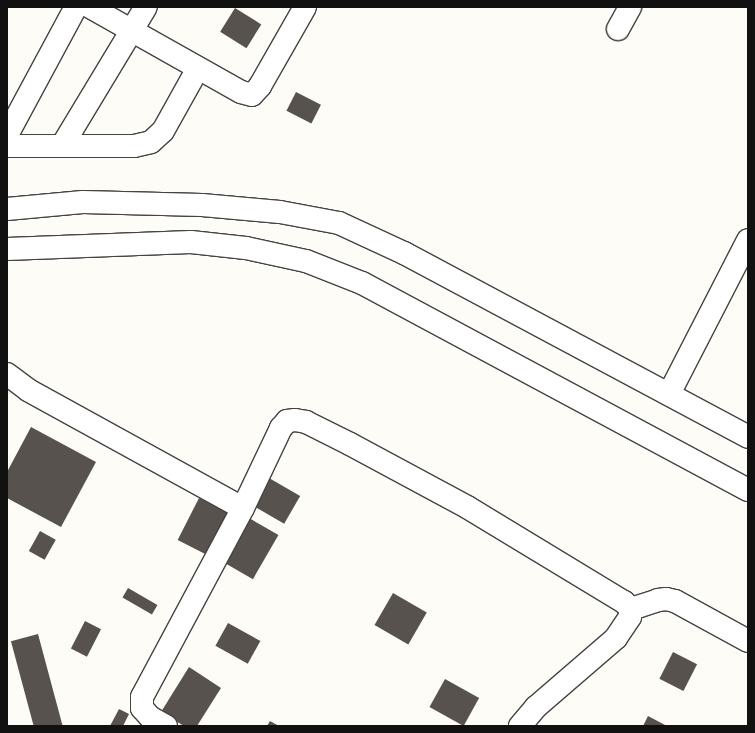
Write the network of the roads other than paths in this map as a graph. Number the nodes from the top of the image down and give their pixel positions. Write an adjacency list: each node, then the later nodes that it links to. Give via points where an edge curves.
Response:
1 (76, 7): 9 (street)
2 (90, 7): 7 (street)
3 (146, 7): 7 (street)
4 (305, 7): 8 (street, via 260,86 252,95 241,92)
5 (630, 7): 6 (street)
6 (618, 29)
7 (132, 30): 8 (street); 11 (street)
8 (198, 68): 11 (street, via 163,131 151,142 134,146)
9 (7, 135)
10 (7, 146): 11 (street)
11 (62, 146)
12 (7, 209): 16 (street, via 83,202 202,205 280,212 339,223 404,252)
13 (748, 240): 16 (street)
14 (7, 249): 18 (street, via 192,242 246,248 306,261 362,283)
15 (7, 374): 19 (street, via 28,390)
16 (669, 394): 17 (street)
17 (748, 437)
18 (748, 490)
19 (243, 508): 20 (street, via 281,428 287,421 306,422 466,507 624,602); 22 (street, via 142,697 142,708 150,717)
20 (631, 609): 21 (street, via 658,600 675,601); 23 (street, via 630,617 616,638 536,707)
21 (748, 641)
22 (166, 726)
23 (520, 726)

